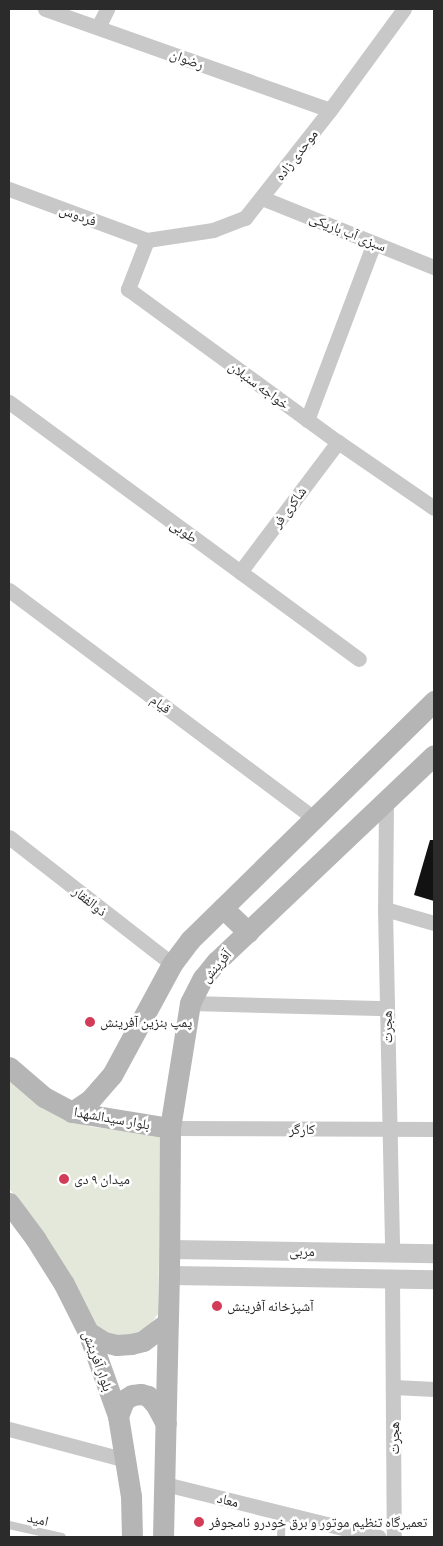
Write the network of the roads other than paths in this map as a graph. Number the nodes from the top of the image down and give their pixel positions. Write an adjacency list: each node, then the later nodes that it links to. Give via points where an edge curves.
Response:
1 (45, 9): 4 (street, رضوان)
2 (107, 9): 4 (street)
3 (404, 9): 5 (street, موحدی زاده)
4 (98, 28): 5 (street, رضوان)
5 (330, 110): 7 (street, موحدی زاده)
6 (9, 190): 8 (street, فردوس)
7 (262, 198): 8 (street, موحدی زاده, via 245,218 213,230); 9 (street, سبزی آب باریکی)
8 (147, 240): 12 (street, خواجه سنبلان, via 128,289)
9 (374, 243): 10 (street, سبزی آب باریکی); 12 (street)
10 (434, 267)
11 (9, 402): 15 (street, طوبی)
12 (307, 420): 13 (street, خواجه سنبلان)
13 (338, 442): 14 (street, خواجه سنبلان); 15 (street, شاکری فر)
14 (434, 508)
15 (240, 572): 17 (street, طوبی)
16 (9, 590): 21 (street, قیام)
17 (359, 659)
18 (434, 702): 21 (main road)
19 (434, 755): 20 (main road, آفرینش)
20 (386, 802): 24 (street, هجرت); 26 (main road, آفرینش)
21 (314, 818): 23 (main road)
22 (9, 837): 27 (street, ذوالفقار)
23 (223, 908): 26 (main road); 27 (main road, via 190,940)
24 (386, 909): 25 (street); 29 (street, هجرت)
25 (434, 923)
26 (248, 932): 28 (main road, آفرینش, via 216,962)
27 (172, 964): 31 (main road, via 112,1075 90,1100)
28 (190, 1002): 29 (street); 32 (main road, آفرینش)
29 (387, 1008): 34 (street, هجرت)
30 (9, 1067): 31 (main road, بلوار سیدالشهدا, via 44,1098)
31 (72, 1112): 32 (main road, بلوار سیدالشهدا)
32 (170, 1128): 34 (street, کارگر); 38 (main road, آفرینش)
33 (434, 1129): 34 (street, کارگر)
34 (390, 1130): 36 (street, هجرت)
35 (9, 1205): 42 (main road, بلوار آفرینش, via 64,1284)
36 (392, 1252): 37 (street, مربی); 38 (street, مربی)
37 (434, 1253)
38 (169, 1261): 39 (street, مربی); 41 (main road)
39 (392, 1278): 40 (street, مربی); 43 (street, هجرت)
40 (434, 1279)
41 (168, 1322): 42 (main road, via 143,1341 131,1344 104,1342); 46 (main road)
42 (88, 1332): 45 (main road, بلوار آفرینش)
43 (394, 1387): 44 (street); 57 (street, هجرت)
44 (434, 1389)
45 (118, 1416): 46 (main road, via 124,1400 141,1394 148,1396 156,1405); 48 (main road, بلوار آفرینش)
46 (166, 1424): 49 (main road)
47 (9, 1429): 48 (street)
48 (126, 1460): 53 (main road, بلوار آفرینش)
49 (165, 1484): 50 (street, معاد); 54 (main road)
50 (282, 1513): 55 (lane); 56 (street, معاد)
51 (9, 1525): 52 (lane, امید)
52 (62, 1537)
53 (132, 1537)
54 (163, 1537)
55 (281, 1537)
56 (379, 1537)
57 (394, 1537)

